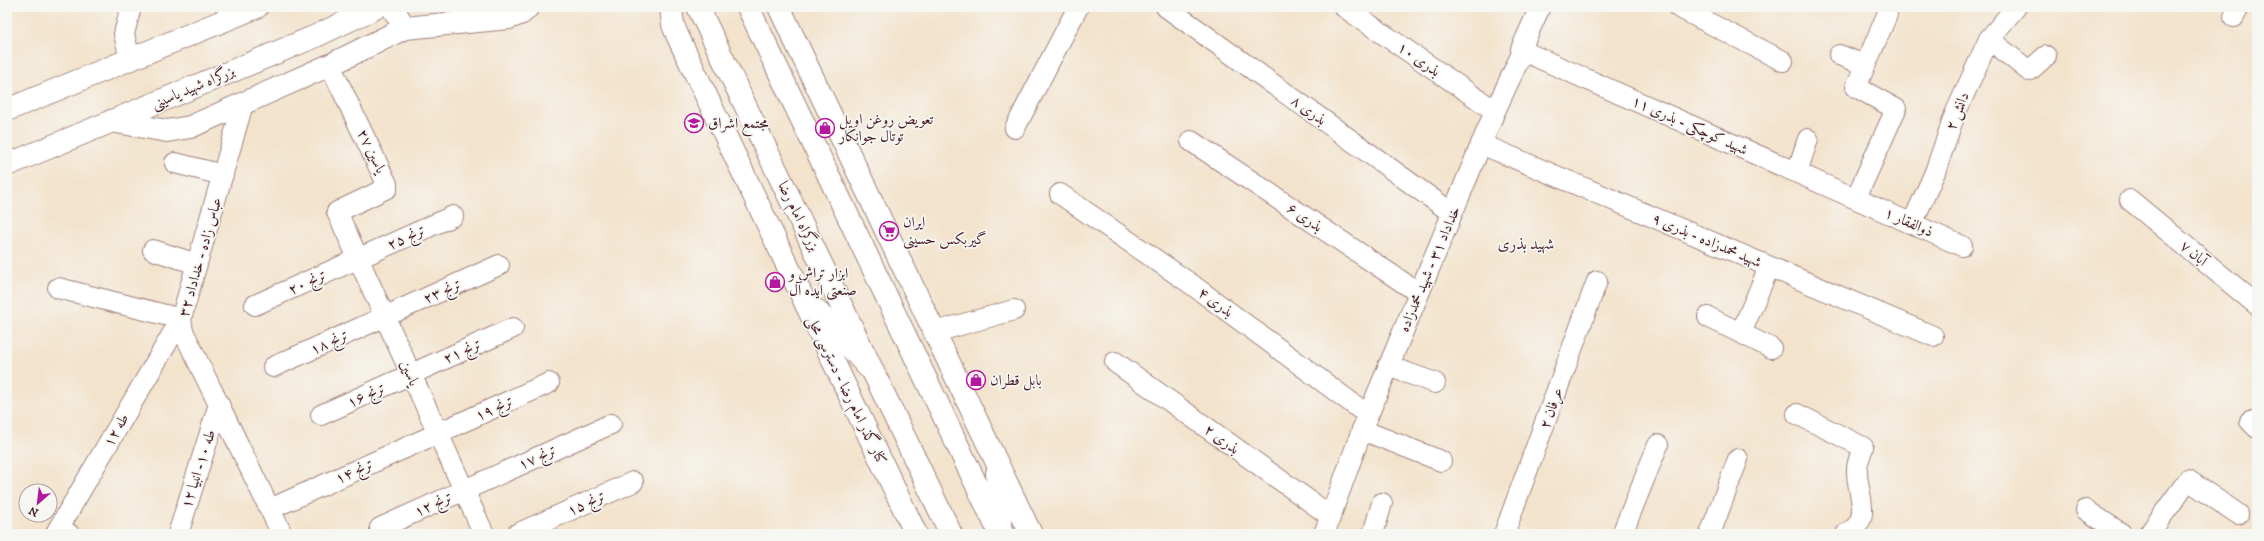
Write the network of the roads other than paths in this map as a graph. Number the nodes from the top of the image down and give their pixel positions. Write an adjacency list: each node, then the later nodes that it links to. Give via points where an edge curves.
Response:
1 (131, 7): 22 (street, via 124,34)
2 (257, 7): 22 (main road)
3 (377, 7): 30 (main road, بزرگراه شهید یاسینی)
4 (392, 7): 17 (main road)
5 (528, 7): 17 (main road, via 510,18)
6 (671, 7): 55 (main road, کنار گذر امام رضا - دسترسی محلی, via 673,25 678,37)
7 (698, 7): 71 (main road, بزرگراه امام رضا)
8 (748, 7): 27 (main road)
9 (779, 7): 35 (main road)
10 (1078, 7): 31 (street)
11 (1166, 7): 44 (street, بذری ۸)
12 (1344, 7): 29 (street, بذری ۱۰)
13 (1678, 7): 23 (street)
14 (2016, 7): 18 (street, دانش ۲)
15 (1535, 9): 19 (street, خداداد ۳۱ - شهید محمدزاده, via 1521,49)
16 (1887, 15): 25 (street)
17 (405, 28): 24 (main road)
18 (1989, 39): 21 (street, via 2029,71); 46 (street, دانش ۲, via 1955,114 1935,172)
19 (1524, 51): 29 (street, خداداد ۳۱ - شهید محمدزاده); 38 (street, شهید کوچکی - بذری ۱۱)
20 (1839, 55): 25 (street)
21 (2046, 56)
22 (130, 59): 28 (main road)
23 (1783, 61)
24 (330, 65): 26 (main road); 43 (street, یاسین ۲۷, via 387,184 387,188)
25 (1865, 65): 41 (street, via 1856,87 1896,110)
26 (244, 104): 30 (main road, via 180,130 167,131); 39 (street, عباس زاده - خداداد ۳۲)
27 (797, 109): 35 (main road); 100 (main road)
28 (7, 110)
29 (1495, 111): 34 (street, خداداد ۳۱ - شهید محمدزاده)
30 (111, 121): 37 (main road, بزرگراه شهید یاسینی)
31 (1015, 128)
32 (1808, 139): 38 (street)
33 (1191, 141): 56 (street, بذری ۶)
34 (1481, 144): 44 (street, خداداد ۳۱ - شهید محمدزاده); 52 (street, شهید محمدزاده - بذری ۹)
35 (851, 156): 64 (main road)
36 (175, 163): 39 (street)
37 (7, 165)
38 (1797, 172): 41 (street, شهید کوچکی - بذری ۱۱)
39 (223, 175): 50 (street, عباس زاده - خداداد ۳۲)
40 (1060, 194): 78 (street, بذری ۴, via 1191,284)
41 (1856, 198): 46 (street, ذوالفقار ۱)
42 (2130, 200): 58 (street, آبان ۷)
43 (337, 212): 49 (street, یاسین)
44 (1452, 213): 56 (street, خداداد ۳۱ - شهید محمدزاده)
45 (453, 216): 49 (street, ترنج ۲۵)
46 (1912, 224): 47 (street, ذوالفقار ۱)
47 (1962, 246)
48 (153, 250): 50 (street)
49 (358, 259): 57 (street, ترنج ۲۰); 60 (street, یاسین)
50 (197, 264): 62 (street, عباس زاده - خداداد ۳۲)
51 (499, 265): 60 (street, ترنج ۲۳)
52 (1769, 267): 65 (street); 66 (street, شهید محمدزاده - بذری ۹)
53 (1597, 281): 104 (street, عرفان ۲)
54 (58, 288): 62 (street)
55 (800, 292): 71 (main road); 98 (main road, کنار گذر امام رضا - دسترسی محلی)
56 (1419, 293): 69 (street, خداداد ۳۱ - شهید محمدزاده)
57 (255, 305)
58 (2257, 305)
59 (1014, 310): 64 (street)
60 (385, 316): 70 (street, ترنج ۱۸); 72 (street, یاسین)
61 (1708, 317): 65 (street)
62 (181, 319): 75 (street, عباس زاده - خداداد ۳۲, via 183,331); 93 (street, طه ۱۲, via 57,531)
63 (513, 328): 72 (street, ترنج ۲۱)
64 (935, 332): 83 (main road)
65 (1741, 333): 67 (street)
66 (1933, 336)
67 (1771, 348)
68 (1116, 362): 91 (street, بذری ۲)
69 (1388, 366): 74 (street); 78 (street, خداداد ۳۱ - شهید محمدزاده)
70 (273, 367)
71 (874, 373): 99 (main road, بزرگراه امام رضا)
72 (411, 374): 77 (street, ترنج ۱۶); 80 (street, یاسین)
73 (550, 383): 80 (street, ترنج ۱۹)
74 (1434, 383)
75 (219, 404): 88 (street, عباس زاده - خداداد ۳۲); 94 (street, طه ۱۰- انبیا ۱۲)
76 (1797, 414): 107 (street, via 1863,447 1857,468 1863,509 1861,521)
77 (321, 415)
78 (1365, 422): 84 (street, بذری ۴); 91 (street, خداداد ۳۱ - شهید محمدزاده)
79 (611, 424): 86 (street, ترنج ۱۷)
80 (438, 433): 86 (street, یاسین); 88 (street, ترنج ۱۴)
81 (1658, 445): 105 (street)
82 (1738, 459): 106 (street)
83 (996, 461): 100 (main road); 101 (main road)
84 (1441, 461)
85 (633, 482): 97 (street, ترنج ۱۵)
86 (464, 490): 92 (street, ترنج ۱۲); 96 (street, یاسین)
87 (1382, 503): 103 (street)
88 (270, 509): 95 (street, عباس زاده - خداداد ۳۲)
89 (2086, 510): 108 (street)
90 (2238, 514): 109 (street, via 2188,480)
91 (1329, 515): 102 (street, خداداد ۳۱ - شهید محمدزاده)
92 (380, 528)
93 (69, 534)
94 (178, 534)
95 (282, 534)
96 (484, 534)
97 (517, 534)
98 (916, 534)
99 (951, 534)
100 (1001, 534)
101 (1031, 534)
102 (1324, 534)
103 (1373, 534)
104 (1504, 534)
105 (1622, 534)
106 (1710, 534)
107 (1846, 534)
108 (2122, 534)
109 (2149, 534)

